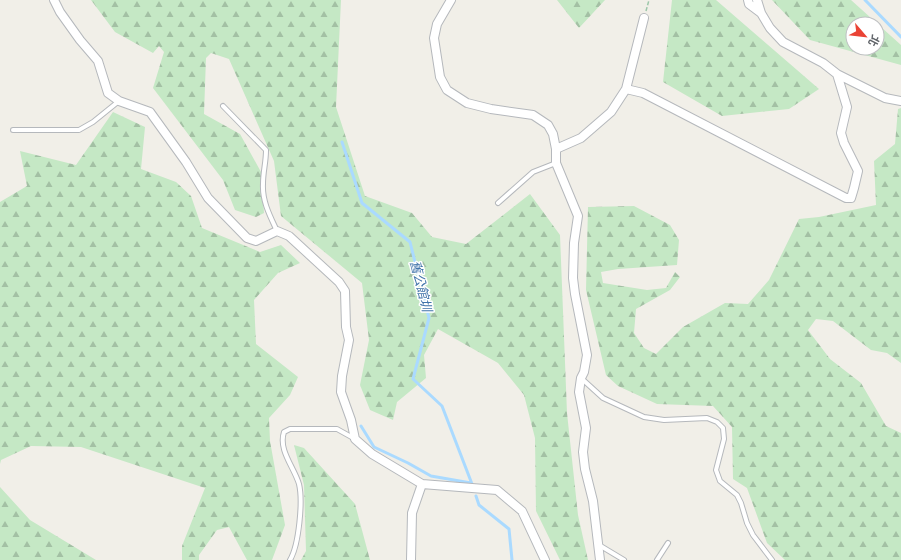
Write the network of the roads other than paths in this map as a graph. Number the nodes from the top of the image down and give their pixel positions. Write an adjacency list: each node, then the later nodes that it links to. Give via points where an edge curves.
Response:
1 (54, 0): 10 (street, via 72,29 98,61 108,93)
2 (451, 0): 13 (street, via 438,24 434,38 440,76 447,90 467,103 533,115 548,125)
3 (748, 0): 5 (street)
4 (757, 0): 5 (street)
5 (761, 14): 7 (street, via 783,42 824,63)
6 (644, 18): 8 (street)
7 (838, 74): 8 (street, via 847,108 841,134 858,172 851,198 846,198 643,93); 9 (street, via 885,98)
8 (626, 89): 13 (street, via 611,112 581,138)
9 (901, 101)
10 (119, 102): 12 (lane, via 79,130); 16 (street, via 150,112 208,198 247,238 256,241)
11 (223, 106): 16 (lane, via 266,150 263,184 265,206)
12 (13, 130)
13 (556, 149): 14 (street)
14 (556, 163): 15 (lane, via 533,172); 17 (street, via 578,216 573,278 587,355)
15 (498, 203)
16 (277, 232): 18 (street, via 289,236 339,282 345,291 348,340 341,392)
17 (581, 378): 21 (street, via 579,392 586,428 583,452); 28 (lane, via 603,398 644,417 664,420 707,418 717,422 723,428 724,439 716,470 720,481 737,495 752,535)
18 (355, 439): 19 (street, via 372,454); 22 (lane, via 337,429 290,429 284,432 284,450 299,484 300,496 297,542)
19 (422, 484): 23 (street, via 412,513); 24 (street, via 497,490 522,511)
20 (668, 543): 27 (lane)
21 (599, 545): 25 (street); 26 (lane)
22 (290, 560)
23 (410, 560)
24 (544, 560)
25 (600, 560)
26 (624, 560)
27 (658, 560)
28 (772, 560)

